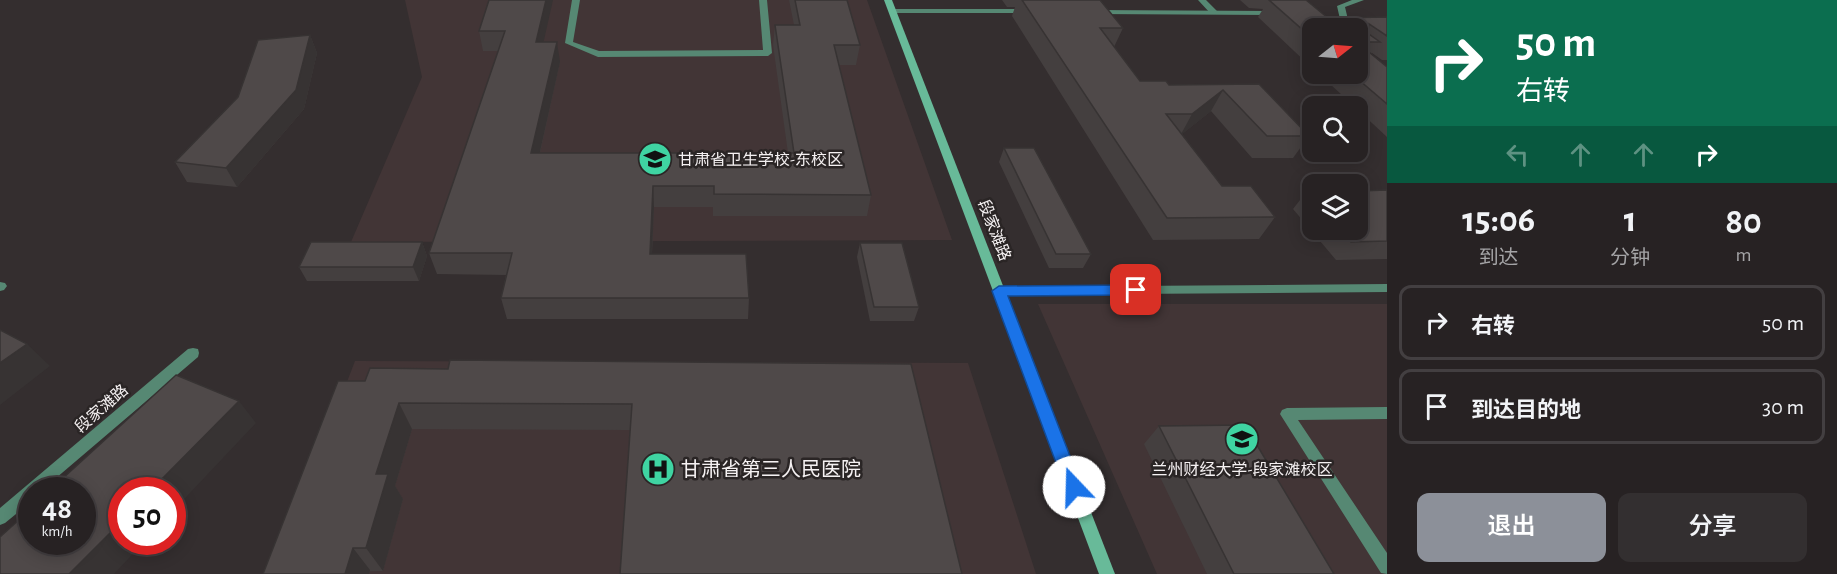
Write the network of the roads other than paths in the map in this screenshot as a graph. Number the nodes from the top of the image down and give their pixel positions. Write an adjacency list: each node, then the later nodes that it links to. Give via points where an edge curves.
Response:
1 (576, 0): 2 (street, via 569,43 598,54 768,53)
2 (764, 0)
3 (1202, 0): 8 (street)
4 (1360, 0): 10 (street, via 1341,6)
5 (890, 5): 6 (street); 12 (main road, 段家滩路)
6 (1035, 11)
7 (1083, 12): 8 (street)
8 (1214, 12): 9 (street)
9 (1291, 13)
10 (1344, 18)
11 (1387, 288): 12 (street)
12 (999, 291): 19 (main road, 段家滩路)
13 (193, 353): 15 (street, 段家滩路)
14 (1387, 413): 18 (street, via 1287,414)
15 (48, 477)
16 (18, 503): 17 (street, 段家滩路)
17 (0, 518)
18 (1387, 567)
19 (1107, 574)

